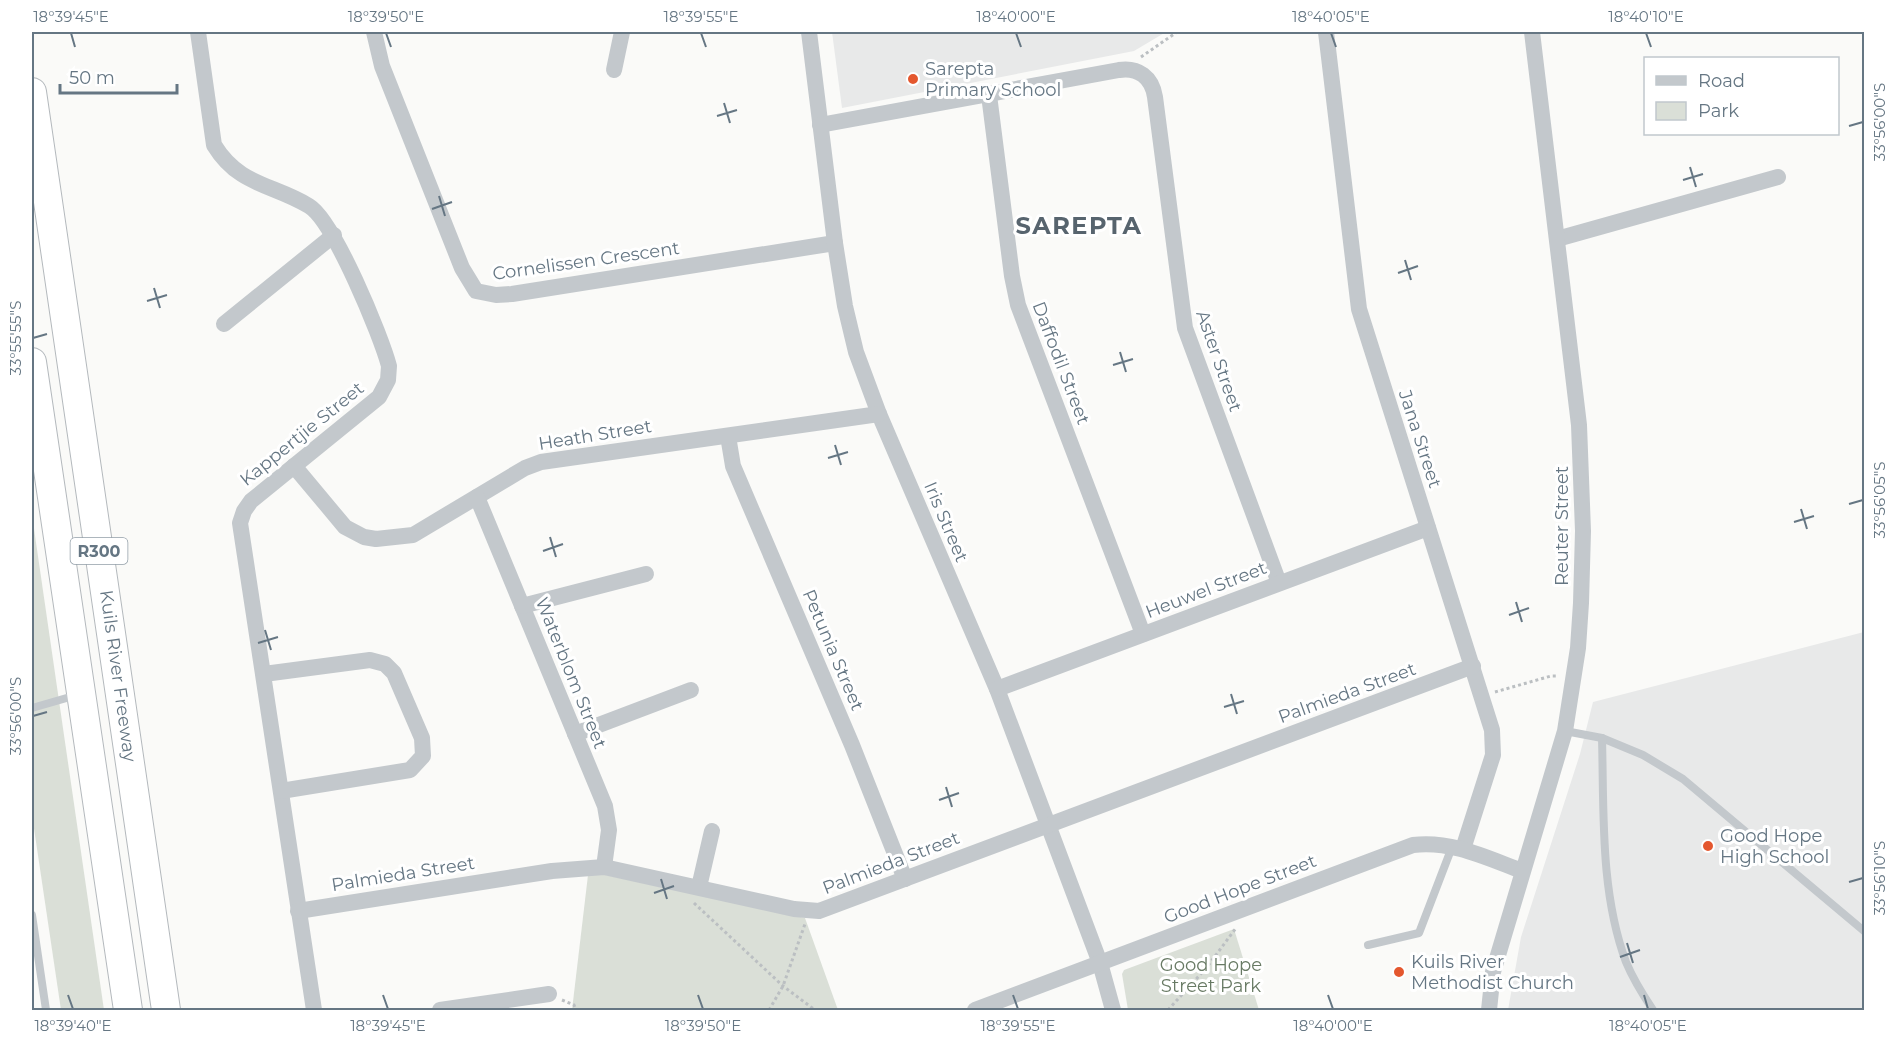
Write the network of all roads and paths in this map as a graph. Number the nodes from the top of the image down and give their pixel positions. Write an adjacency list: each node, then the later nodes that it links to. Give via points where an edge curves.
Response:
1 (198, 32): 14 (street, Kappertjie Street, via 211,132 224,160 243,177 309,206)
2 (374, 32): 16 (street, Cornelissen Crescent, via 382,66 462,268 476,291 512,294)
3 (622, 32): 8 (street)
4 (809, 32): 12 (street, Iris Street)
5 (1178, 32): 9 (path, via 1140,58)
6 (1326, 32): 23 (street, Jana Street, via 1359,309)
7 (1533, 32): 15 (street, Reuter Street)
8 (615, 70)
9 (1136, 71): 11 (street); 25 (street, Aster Street, via 1154,90 1185,328)
10 (32, 93): 60 (highway, Kuils River Freeway / R300)
11 (989, 94): 12 (street); 27 (street, Daffodil Street, via 1018,305)
12 (820, 125): 16 (street, Iris Street)
13 (1778, 177): 15 (street)
14 (334, 235): 17 (street); 21 (street, Kappertjie Street, via 387,360 388,380 379,397)
15 (1557, 239): 30 (street, Reuter Street, via 1581,460 1582,583)
16 (835, 243): 19 (street, Iris Street, via 850,329)
17 (224, 324)
18 (32, 362): 33 (highway, R300)
19 (879, 414): 20 (street, Heath Street); 31 (street, Iris Street)
20 (728, 436): 22 (street, Heath Street, via 541,462); 45 (street, Petunia Street, via 733,466)
21 (294, 466): 22 (street, Heath Street, via 345,527 364,537 413,535); 29 (street, Kappertjie Street, via 251,501 240,523)
22 (477, 497): 26 (street, Waterblom Street)
23 (1428, 528): 25 (street, Heuwel Street); 28 (street, Jana Street)
24 (646, 574): 26 (street)
25 (1279, 583): 27 (street, Heuwel Street)
26 (522, 606): 37 (street, Waterblom Street)
27 (1143, 634): 31 (street, Heuwel Street)
28 (1473, 666): 34 (street, Jana Street); 40 (street, Palmieda Street)
29 (264, 674): 39 (street, Kappertjie Street); 39 (street, via 381,661 394,673 423,744 420,761 410,771)
30 (1574, 677): 34 (path, via 1551,676); 36 (street, Reuter Street)
31 (997, 689): 40 (street, Iris Street)
32 (691, 690): 37 (street)
33 (81, 694): 35 (lane); 59 (highway, R300)
34 (1482, 694): 42 (street, Jana Street, via 1492,730 1492,754)
35 (32, 708)
36 (1565, 731): 38 (lane); 44 (street, Reuter Street)
37 (575, 734): 43 (street, Waterblom Street, via 607,813)
38 (1602, 738): 52 (lane, via 1643,755 1683,779); 57 (lane, via 1605,841 1617,924 1626,961)
39 (281, 791): 48 (street, Kappertjie Street)
40 (1048, 825): 45 (street, Palmieda Street); 54 (street, Iris Street)
41 (712, 831): 47 (street)
42 (1457, 848): 44 (street, Good Hope Street); 53 (lane, via 1419,933); 54 (street, Good Hope Street, via 1426,843 1399,849)
43 (604, 867): 46 (street, Palmieda Street); 48 (street, Palmieda Street, via 552,871)
44 (1522, 871): 68 (street, Reuter Street, via 1493,972)
45 (905, 879): 49 (street, Palmieda Street, via 829,908)
46 (674, 882): 47 (street, Palmieda Street); 55 (path)
47 (699, 887): 49 (street, Palmieda Street)
48 (298, 911): 61 (street, Kappertjie Street)
49 (807, 911): 55 (path, via 804,933)
50 (32, 915): 58 (lane)
51 (1241, 922): 67 (path)
52 (1864, 931)
53 (1368, 945)
54 (1100, 963): 65 (street, Good Hope Street); 66 (street, Iris Street)
55 (783, 986): 63 (path); 64 (path)
56 (549, 994): 62 (street)
57 (1653, 1010)
58 (46, 1011)
59 (128, 1011)
60 (166, 1011)
61 (314, 1011)
62 (440, 1011)
63 (769, 1011)
64 (815, 1011)
65 (975, 1011)
66 (1113, 1011)
67 (1168, 1011)
68 (1489, 1011)

